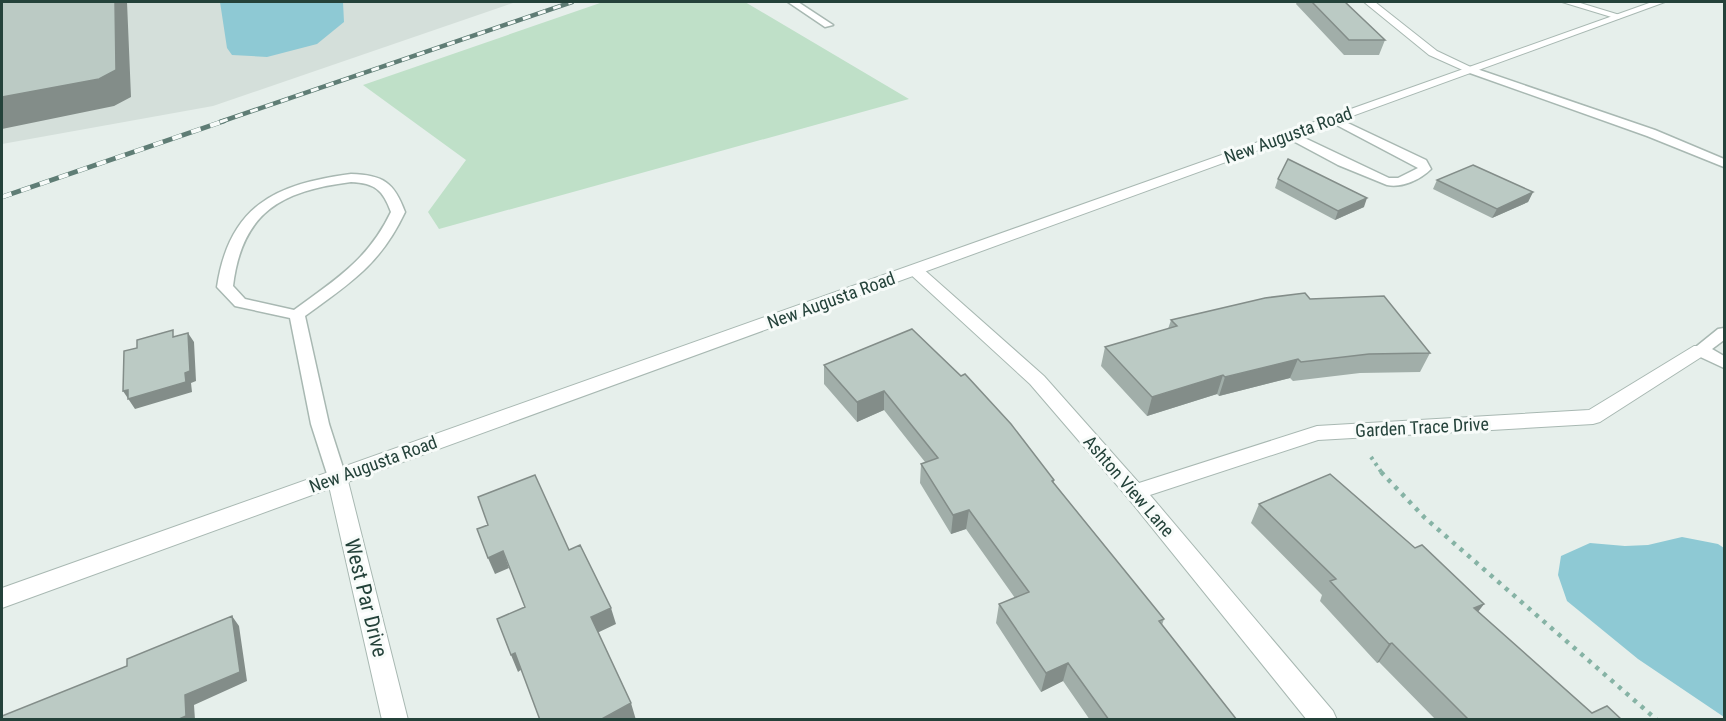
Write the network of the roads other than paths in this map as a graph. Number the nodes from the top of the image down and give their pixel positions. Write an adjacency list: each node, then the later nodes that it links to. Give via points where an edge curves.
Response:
1 (792, 2): 6 (lane)
2 (1369, 2): 7 (street, via 1433,53)
3 (1567, 2): 5 (street)
4 (1660, 2): 5 (street, New Augusta Road)
5 (1618, 16): 7 (street, New Augusta Road)
6 (828, 25)
7 (1471, 70): 8 (street, New Augusta Road); 10 (lane)
8 (1333, 119): 9 (street, New Augusta Road); 9 (lane, via 1422,163 1425,169 1396,183 1388,182)
9 (1288, 135): 11 (street, New Augusta Road)
10 (1725, 163)
11 (915, 270): 16 (street, New Augusta Road); 17 (street, Ashton View Lane, via 1037,380)
12 (297, 315): 12 (lane, via 357,271 386,237 398,212 392,194 378,181 335,180 299,188 257,210 243,228 228,264 225,287 240,303); 16 (lane)
13 (1725, 333): 14 (lane)
14 (1700, 350): 15 (lane); 17 (street, Garden Trace Drive, via 1593,417 1317,433)
15 (1725, 363)
16 (337, 477): 18 (street, New Augusta Road); 19 (street, West Par Drive)
17 (1135, 492): 20 (street, Ashton View Lane)
18 (2, 598)
19 (395, 720)
20 (1324, 720)

